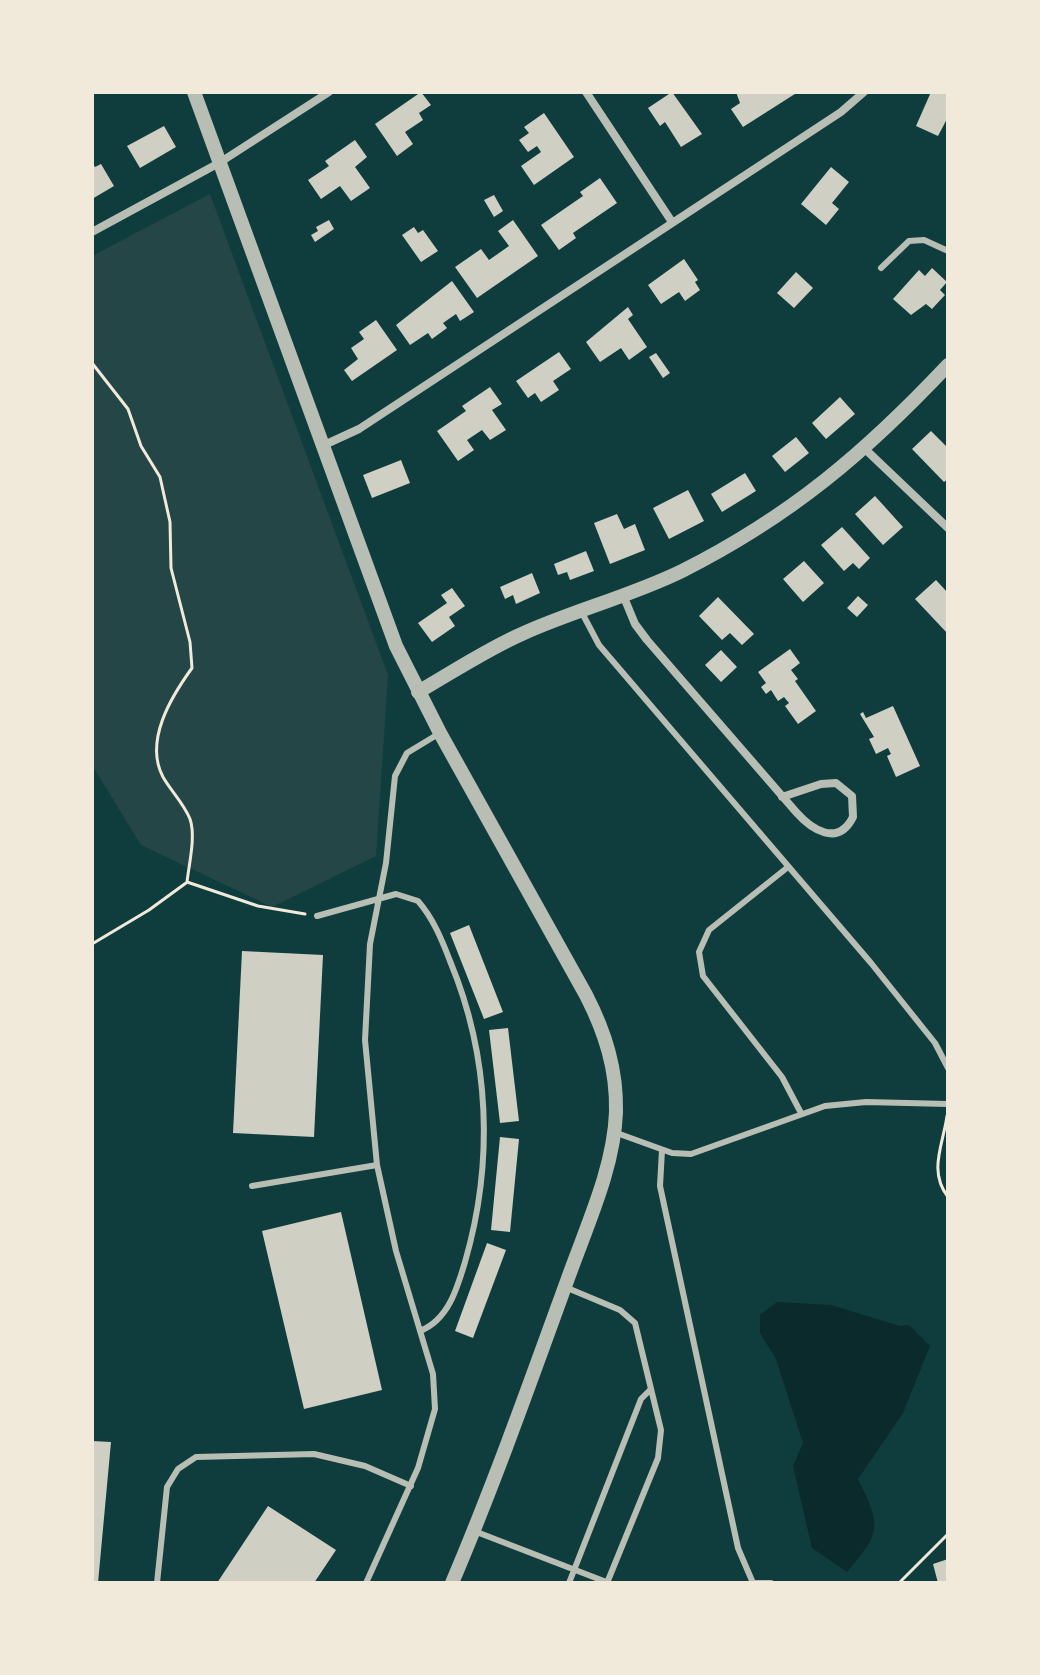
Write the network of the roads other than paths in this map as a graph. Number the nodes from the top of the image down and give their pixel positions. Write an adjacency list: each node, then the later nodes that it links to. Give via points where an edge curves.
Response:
1 (194, 92): 5 (street)
2 (329, 92): 5 (street)
3 (586, 92): 6 (street)
4 (864, 92): 6 (street)
5 (219, 163): 7 (street); 11 (street)
6 (672, 222): 11 (street, via 359,429)
7 (92, 232)
8 (948, 251): 9 (lane, via 924,240 909,241)
9 (881, 268)
10 (948, 365): 12 (street)
11 (322, 446): 16 (street, via 379,606)
12 (865, 449): 13 (street); 14 (street, via 774,518 679,572)
13 (948, 528)
14 (623, 595): 15 (street); 18 (street, via 641,633)
15 (580, 611): 16 (street, via 510,639); 19 (lane, via 599,645)
16 (418, 692): 17 (street)
17 (440, 733): 20 (lane, via 407,753 397,768); 25 (street, via 603,1030 615,1086)
18 (782, 797): 18 (street, via 817,832 838,833 854,812 854,801 844,787 826,783)
19 (788, 867): 22 (lane, via 935,1043); 24 (lane, via 709,930 699,959 709,985 782,1077)
20 (378, 898): 21 (lane); 27 (lane, via 365,1031); 30 (lane, via 404,895 418,901 429,915 463,995 481,1079 483,1160 469,1246 449,1305 433,1325)
21 (317, 916)
22 (948, 1068)
23 (948, 1104): 24 (lane, via 866,1102)
24 (801, 1113): 26 (lane, via 701,1152)
25 (614, 1132): 26 (lane); 29 (street)
26 (662, 1150): 40 (lane, via 660,1186 738,1548 753,1583)
27 (377, 1165): 28 (lane); 30 (lane)
28 (252, 1186)
29 (565, 1287): 31 (lane, via 631,1317); 33 (street)
30 (420, 1331): 32 (lane, via 433,1374 435,1409)
31 (651, 1389): 34 (lane, via 641,1399); 39 (lane, via 661,1430 659,1452)
32 (411, 1486): 35 (lane, via 365,1466 314,1454 196,1457 178,1469 167,1487); 36 (lane)
33 (474, 1530): 34 (lane); 37 (street)
34 (575, 1570): 38 (lane); 39 (lane)
35 (157, 1583)
36 (366, 1583)
37 (452, 1583)
38 (569, 1583)
39 (608, 1583)
40 (771, 1583)

